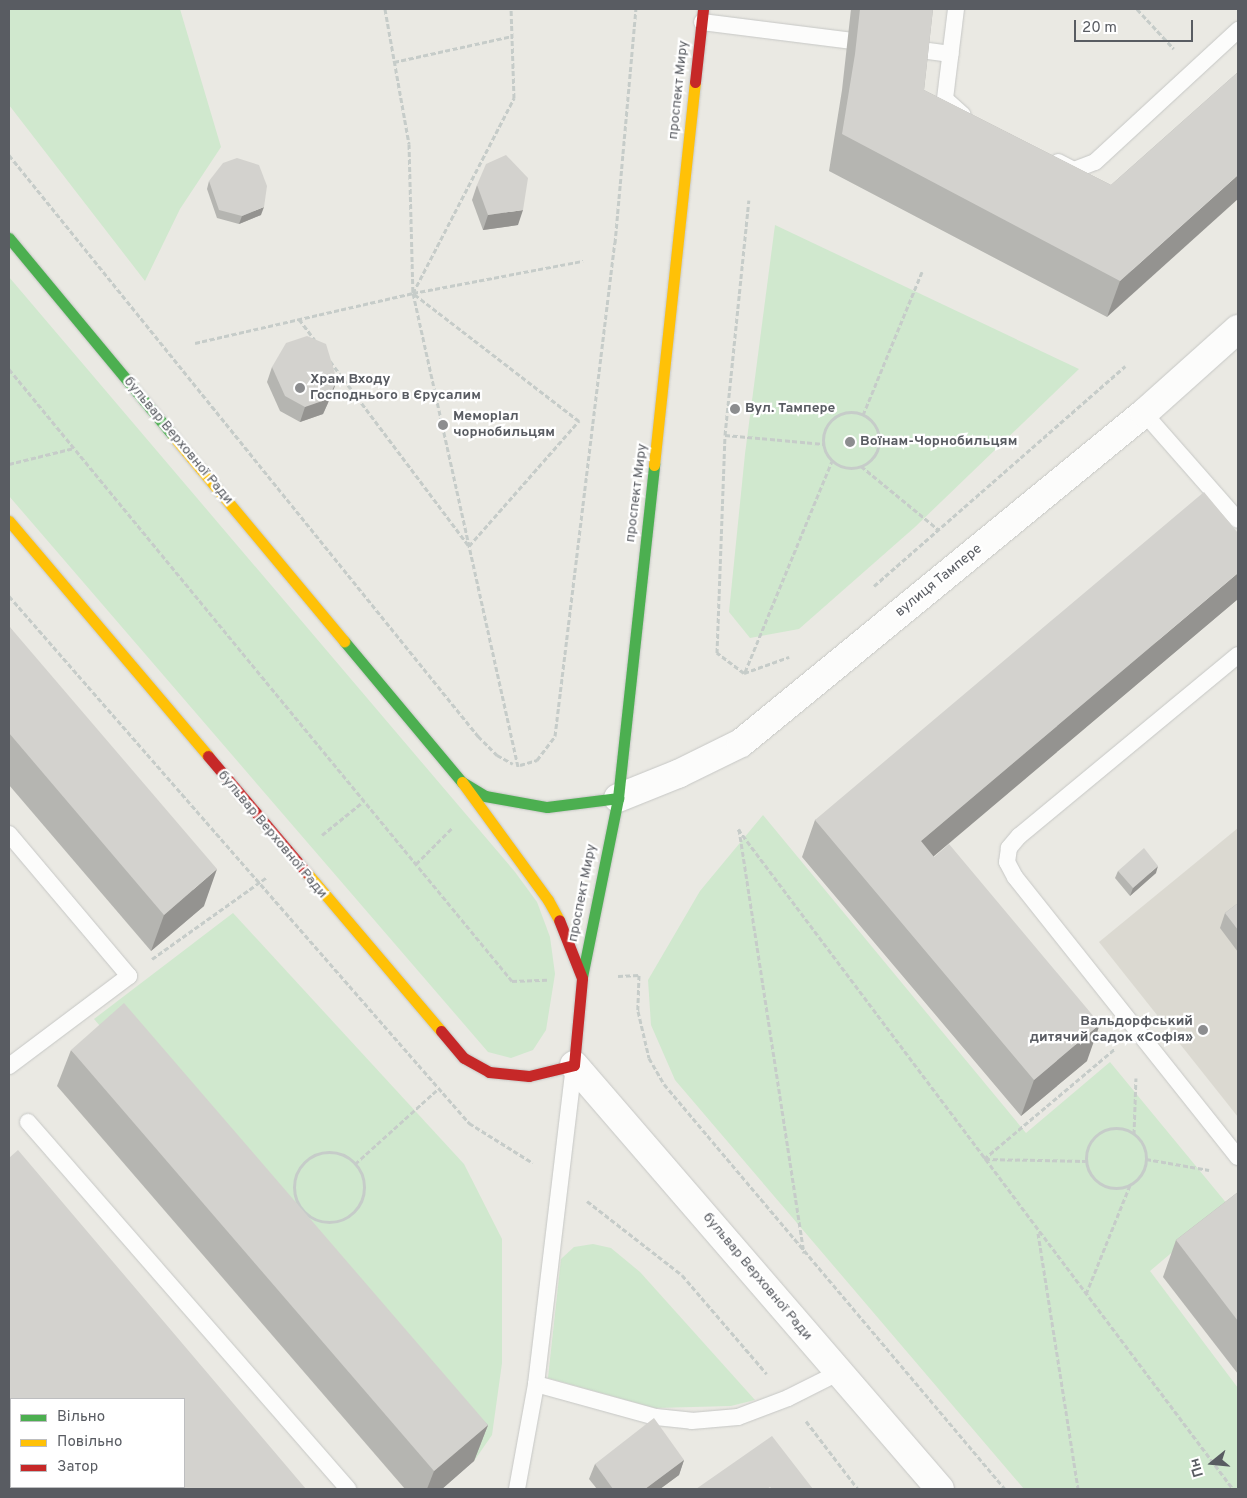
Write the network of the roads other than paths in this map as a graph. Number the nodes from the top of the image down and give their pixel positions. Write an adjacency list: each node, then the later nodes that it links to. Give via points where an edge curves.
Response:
1 (956, 9): 4 (lane)
2 (702, 15): 4 (lane); 14 (main road, проспект Миру)
3 (1238, 30): 6 (lane, via 1086,168 1074,170)
4 (951, 54): 5 (lane, via 945,99 951,107)
5 (976, 121)
6 (1046, 156)
7 (9, 238): 13 (main road, бульвар Верховної Ради)
8 (1238, 330): 9 (street, вулиця Тампере)
9 (1144, 413): 10 (lane); 14 (street, вулиця Тампере, via 740,743 678,774)
10 (1238, 520)
11 (9, 521): 17 (main road, бульвар Верховної Ради, via 292,859 464,1058 489,1072 513,1076 529,1076)
12 (1238, 655): 20 (lane, via 1008,848 1007,862 1015,877)
13 (462, 782): 14 (main road, бульвар Верховної Ради, via 485,796 547,806); 16 (main road, бульвар Верховної Ради, via 548,900 566,933)
14 (618, 798): 16 (main road, проспект Миру)
15 (9, 834): 18 (lane, via 129,976)
16 (582, 978): 17 (main road, бульвар Верховної Ради)
17 (574, 1065): 21 (street, бульвар Верховної Ради); 22 (lane)
18 (9, 1066)
19 (28, 1122): 23 (lane)
20 (1238, 1157)
21 (838, 1373): 22 (lane, via 788,1398 738,1417 692,1421 656,1417); 25 (street, бульвар Верховної Ради)
22 (536, 1384): 24 (lane)
23 (348, 1489)
24 (517, 1489)
25 (940, 1489)

